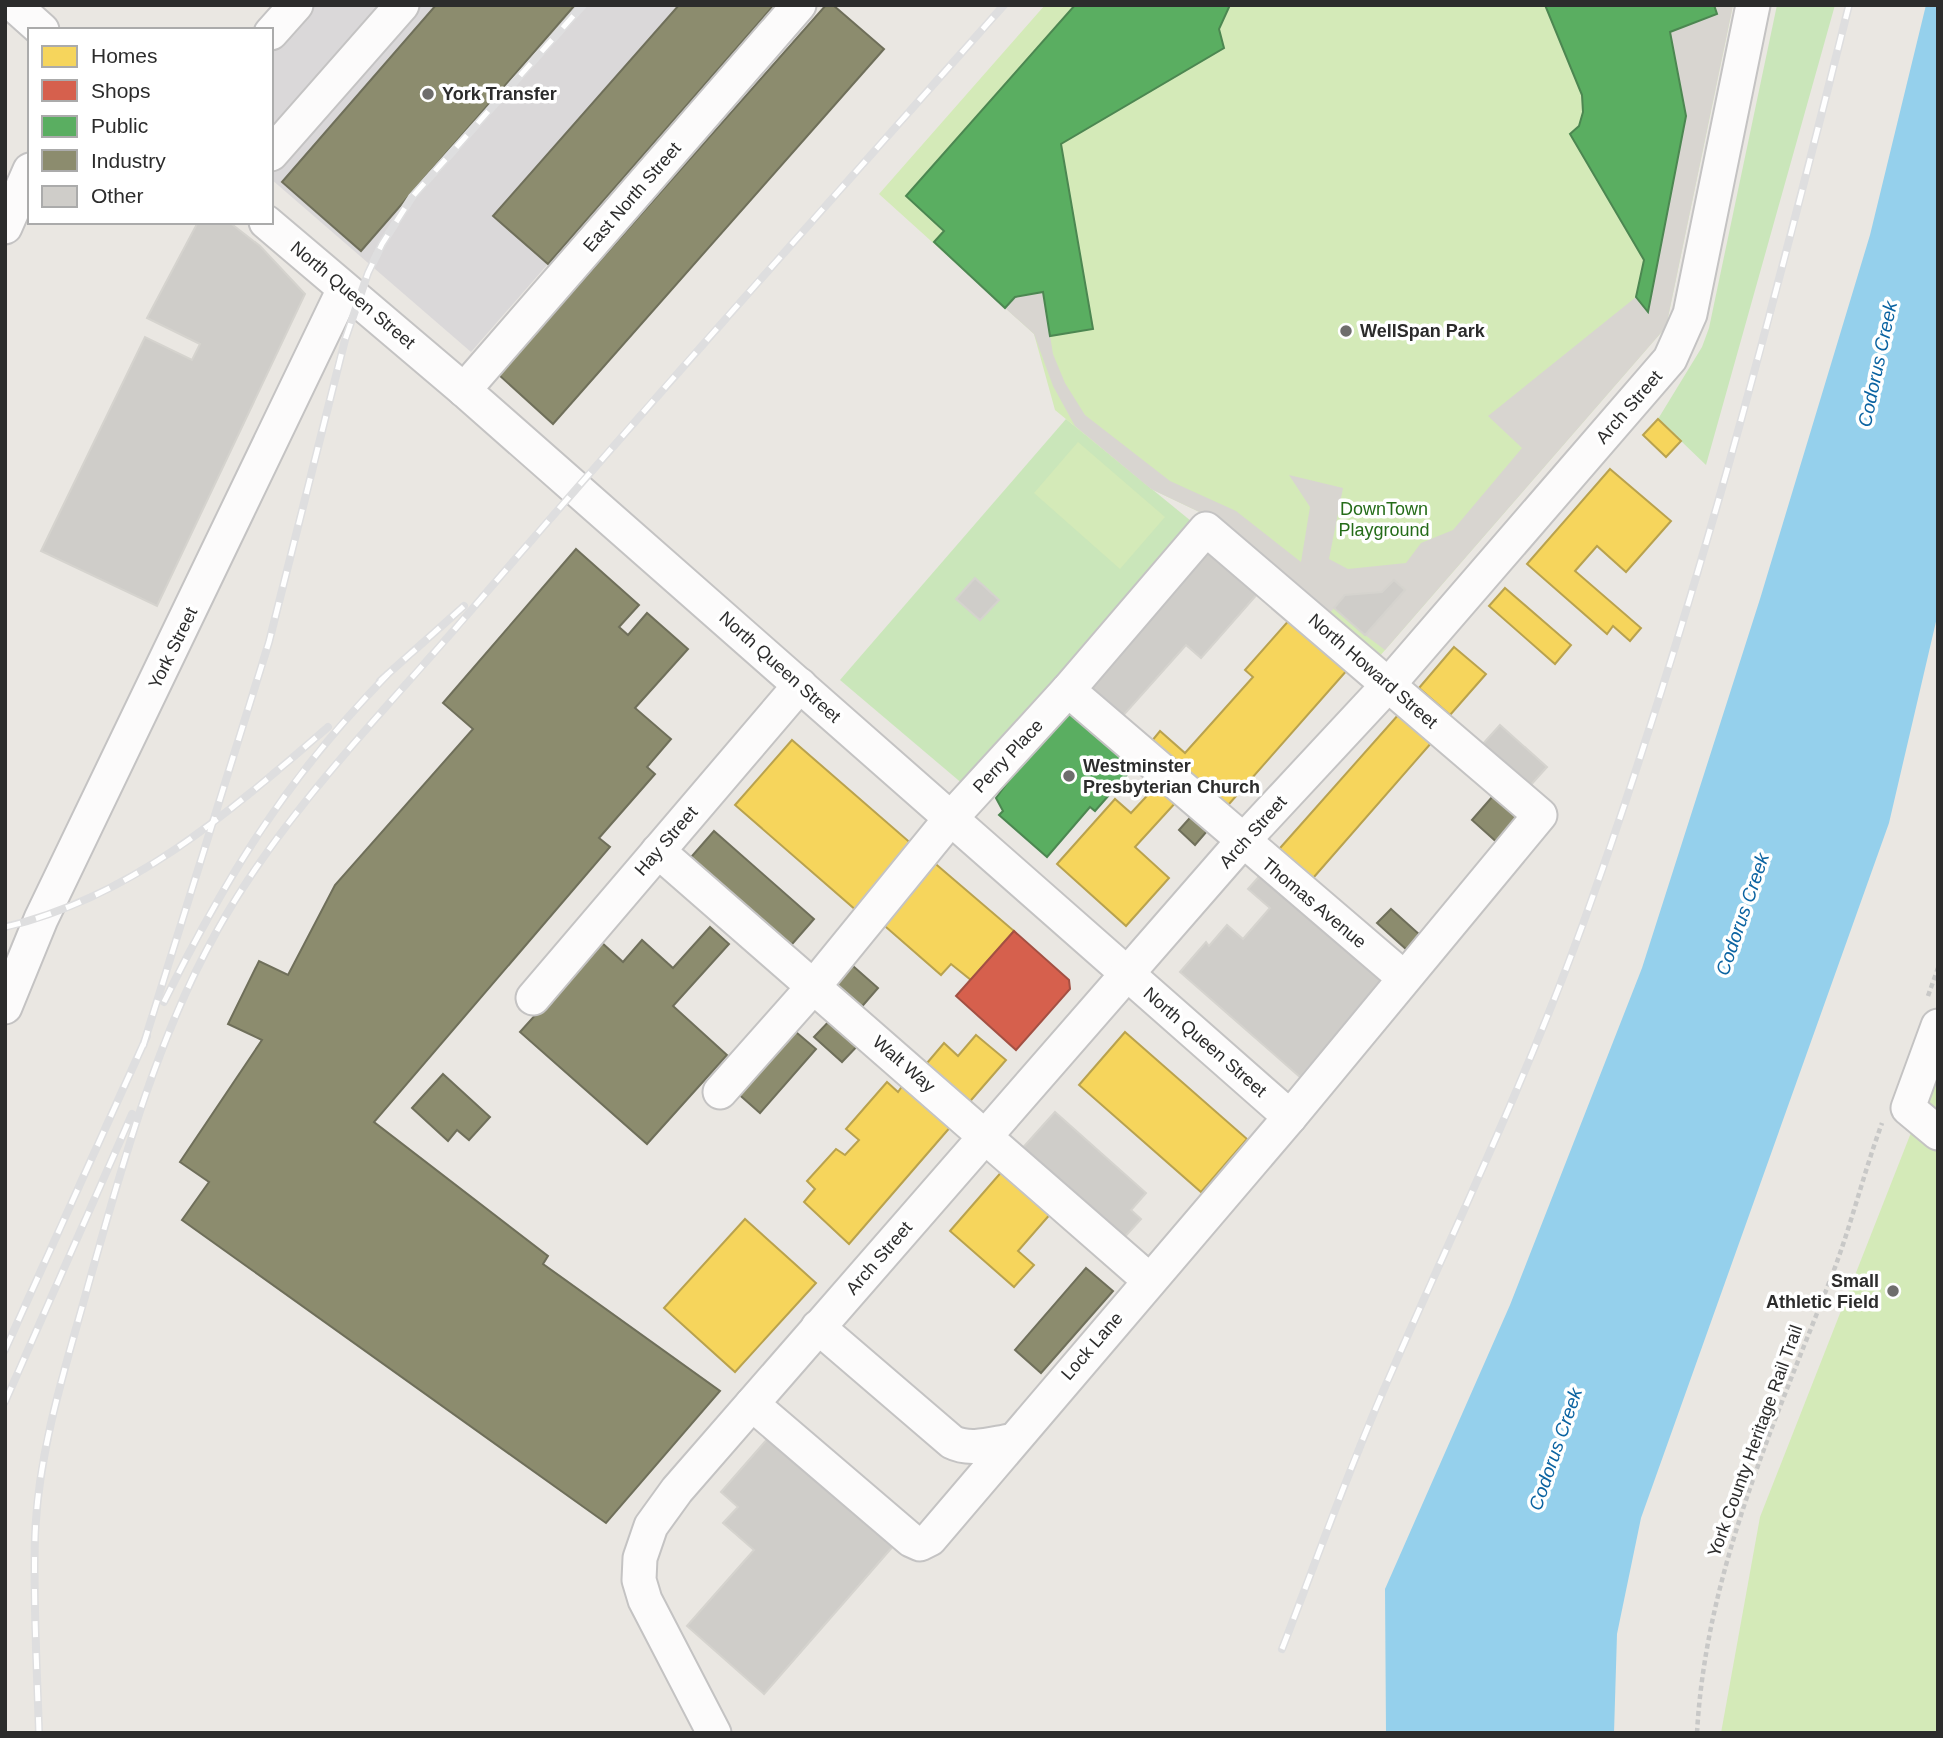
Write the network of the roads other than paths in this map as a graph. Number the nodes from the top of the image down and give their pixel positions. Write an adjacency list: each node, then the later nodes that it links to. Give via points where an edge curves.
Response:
1 (15, 5): 6 (street)
2 (296, 5): 7 (street)
3 (402, 5): 8 (street)
4 (799, 5): 13 (street, East North Street)
5 (1754, 5): 15 (street, Arch Street, via 1690,314 1671,359)
6 (40, 28)
7 (273, 31)
8 (273, 152)
9 (28, 175): 11 (street)
10 (269, 224): 12 (street, North Queen Street)
11 (5, 227)
12 (344, 289): 13 (street, North Queen Street); 26 (street, York Street, via 41,919)
13 (464, 390): 16 (street, North Queen Street)
14 (1206, 529): 15 (street, North Howard Street); 17 (street, Perry Place)
15 (1389, 684): 18 (street, North Howard Street); 20 (street, Arch Street)
16 (800, 685): 19 (street, North Queen Street); 21 (street, Hay Street)
17 (1068, 690): 19 (street, Perry Place); 20 (street, Thomas Avenue)
18 (1540, 815): 23 (street, Lock Lane)
19 (950, 818): 22 (street, North Queen Street); 24 (street, Perry Place)
20 (1242, 842): 22 (street, Arch Street); 23 (street, Thomas Avenue)
21 (658, 851): 24 (street, Walt Way); 25 (street, Hay Street)
22 (1128, 975): 29 (street, North Queen Street); 31 (street, Arch Street)
23 (1403, 977): 29 (street, Lock Lane)
24 (814, 986): 28 (street, Perry Place); 31 (street, Walt Way)
25 (533, 998)
26 (5, 1007)
27 (1931, 1016): 30 (street, via 1895,1115)
28 (720, 1092)
29 (1290, 1117): 32 (street, Lock Lane)
30 (1938, 1133)
31 (986, 1135): 32 (street, Walt Way); 33 (street, Arch Street)
32 (1149, 1280): 35 (street, Lock Lane)
33 (818, 1327): 34 (street, Arch Street); 35 (street, via 952,1442 976,1447)
34 (752, 1404): 35 (street, Lock Lane, via 920,1544 930,1539); 36 (street, Arch Street, via 651,1526 640,1558 639,1580 645,1600)
35 (1010, 1441)
36 (715, 1733)

